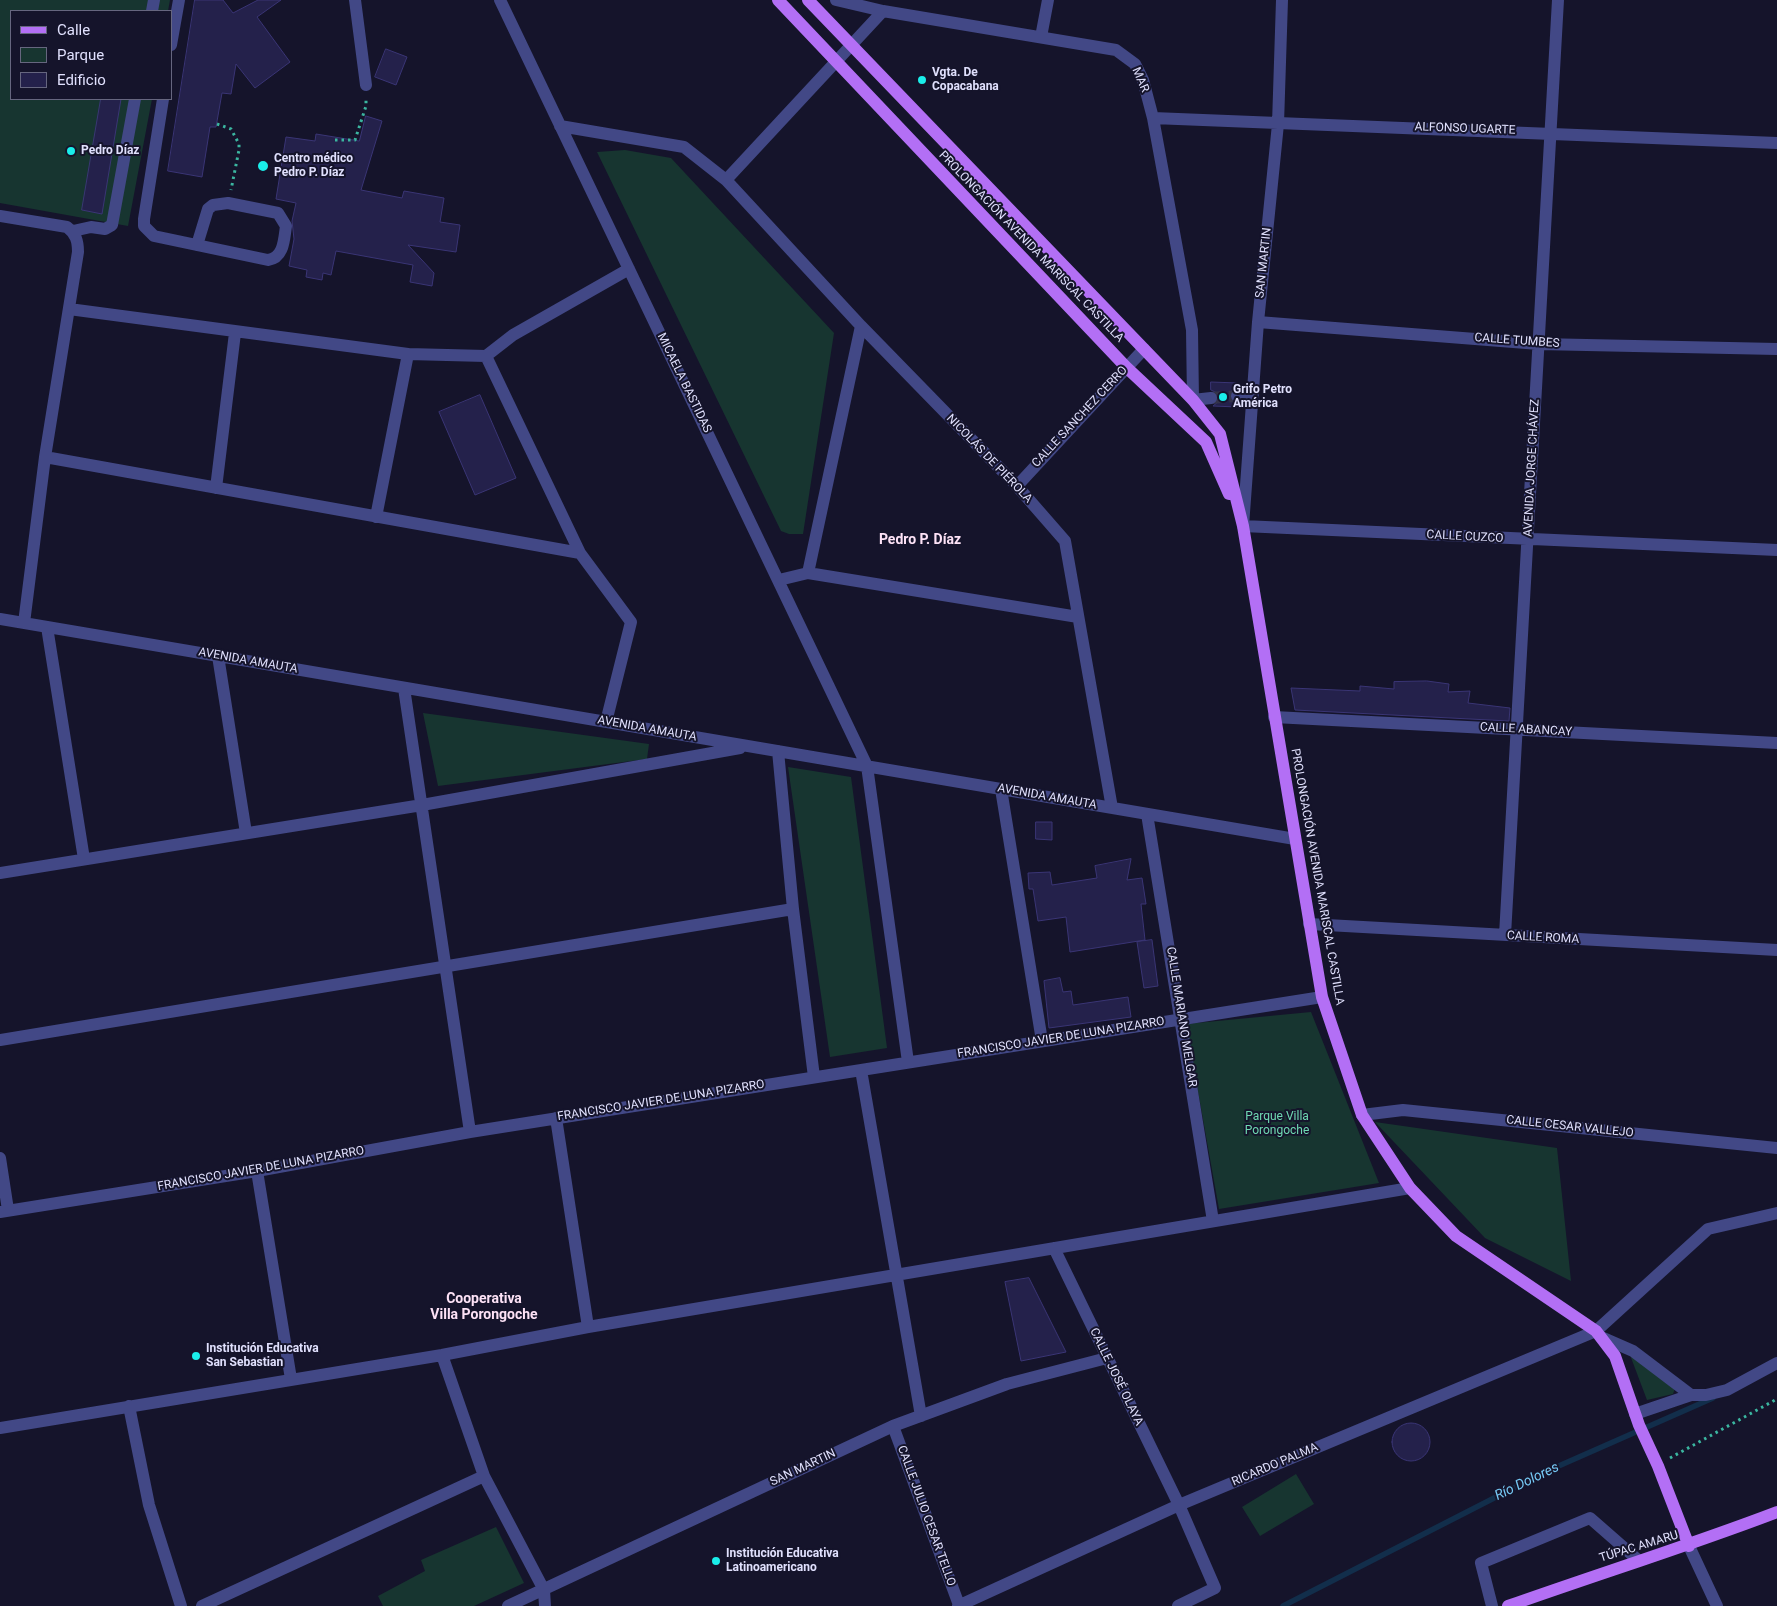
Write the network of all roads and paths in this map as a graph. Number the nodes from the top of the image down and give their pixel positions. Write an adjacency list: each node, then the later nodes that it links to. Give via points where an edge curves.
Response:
1 (178, 0): 12 (street)
2 (355, 0): 15 (street)
3 (500, 0): 21 (street, MICAELA BASTIDAS)
4 (778, 0): 14 (main road, PROLONGACIÓN AVENIDA MARISCAL CASTILLA)
5 (808, 0): 13 (main road, PROLONGACIÓN AVENIDA MARISCAL CASTILLA)
6 (836, 0): 10 (street, MAR)
7 (1048, 0): 11 (street)
8 (1282, 0): 20 (street, SAN MARTIN)
9 (1558, 0): 22 (street, AVENIDA JORGE CHÁVEZ)
10 (884, 6): 11 (street, MAR); 13 (street)
11 (1041, 37): 18 (street, MAR, via 1116,50 1126,56 1135,64 1143,80)
12 (172, 39)
13 (852, 45): 14 (street); 36 (main road, PROLONGACIÓN AVENIDA MARISCAL CASTILLA)
14 (836, 62): 25 (street); 40 (main road, PROLONGACIÓN AVENIDA MARISCAL CASTILLA)
15 (366, 85): 23 (path, via 366,106 356,140)
16 (136, 100): 28 (street, via 112,226)
17 (163, 100): 29 (street, via 144,226 154,236)
18 (1153, 118): 20 (street, ALFONSO UGARTE); 44 (street, MAR, via 1192,330)
19 (217, 124): 26 (path, via 231,129 239,144)
20 (1278, 124): 22 (street, ALFONSO UGARTE); 32 (street, SAN MARTIN)
21 (560, 126): 25 (street, NICOLÁS DE PIÉROLA, via 684,147); 30 (street, MICAELA BASTIDAS)
22 (1551, 132): 24 (street, ALFONSO UGARTE); 35 (street, AVENIDA JORGE CHÁVEZ)
23 (335, 140)
24 (1777, 142)
25 (726, 180): 33 (street, NICOLÁS DE PIÉROLA)
26 (228, 203): 29 (street, via 208,209); 29 (street, via 278,213 283,218 286,226 279,255 268,260)
27 (0, 216): 28 (street, via 59,225)
28 (73, 231): 31 (street, via 78,241 78,252)
29 (197, 244)
30 (629, 268): 39 (street, via 513,336); 54 (street, MICAELA BASTIDAS)
31 (69, 309): 34 (street); 45 (street)
32 (1258, 322): 35 (street, CALLE TUMBES); 41 (street, SAN MARTIN)
33 (861, 326): 46 (street, NICOLÁS DE PIÉROLA); 53 (street)
34 (235, 333): 38 (street); 47 (street)
35 (1539, 344): 37 (street, CALLE TUMBES); 50 (street, AVENIDA JORGE CHÁVEZ)
36 (1144, 349): 40 (street, CALLE SANCHEZ CERRO); 44 (main road, PROLONGACIÓN AVENIDA MARISCAL CASTILLA)
37 (1777, 349)
38 (408, 354): 39 (street); 48 (street)
39 (486, 356): 52 (street)
40 (1126, 367): 46 (street, CALLE SANCHEZ CERRO); 49 (main road, PROLONGACIÓN AVENIDA MARISCAL CASTILLA, via 1206,442)
41 (1253, 394): 42 (street); 49 (street, SAN MARTIN)
42 (1237, 396)
43 (1211, 398): 44 (street)
44 (1192, 400): 49 (main road, PROLONGACIÓN AVENIDA MARISCAL CASTILLA, via 1220,434)
45 (45, 457): 47 (street); 57 (street)
46 (1017, 486): 55 (street, NICOLÁS DE PIÉROLA, via 1064,541)
47 (216, 488): 48 (street)
48 (376, 517): 52 (street)
49 (1243, 526): 50 (street, CALLE CUZCO); 61 (main road, PROLONGACIÓN AVENIDA MARISCAL CASTILLA)
50 (1528, 539): 51 (street, CALLE CUZCO); 63 (street, AVENIDA JORGE CHÁVEZ)
51 (1777, 550)
52 (580, 553): 62 (street, via 631,622)
53 (808, 573): 54 (street); 55 (street)
54 (779, 580): 67 (street, MICAELA BASTIDAS)
55 (1078, 616): 70 (street, NICOLÁS DE PIÉROLA)
56 (0, 619): 57 (street, AVENIDA AMAUTA)
57 (24, 623): 58 (street, AVENIDA AMAUTA)
58 (47, 627): 59 (street, AVENIDA AMAUTA); 74 (street)
59 (218, 656): 60 (street, AVENIDA AMAUTA); 72 (street)
60 (404, 688): 62 (street, AVENIDA AMAUTA); 69 (street)
61 (1274, 716): 63 (street, CALLE ABANCAY); 73 (main road, PROLONGACIÓN AVENIDA MARISCAL CASTILLA)
62 (606, 722): 65 (street, AVENIDA AMAUTA)
63 (1517, 729): 64 (street, CALLE ABANCAY); 78 (street, AVENIDA JORGE CHÁVEZ)
64 (1777, 743)
65 (748, 746): 66 (street, AVENIDA AMAUTA); 69 (street)
66 (778, 751): 67 (street, AVENIDA AMAUTA); 76 (street)
67 (867, 766): 68 (street, AVENIDA AMAUTA); 85 (street, MICAELA BASTIDAS)
68 (1000, 789): 70 (street, AVENIDA AMAUTA); 84 (street)
69 (422, 806): 72 (street); 80 (street)
70 (1112, 808): 71 (street, AVENIDA AMAUTA)
71 (1147, 814): 73 (street, AVENIDA AMAUTA); 82 (street, CALLE MARIANO MELGAR)
72 (246, 833): 74 (street)
73 (1295, 839): 77 (main road, PROLONGACIÓN AVENIDA MARISCAL CASTILLA)
74 (84, 859): 75 (street)
75 (0, 873)
76 (794, 910): 80 (street); 87 (street)
77 (1309, 924): 78 (street, CALLE ROMA); 81 (main road, PROLONGACIÓN AVENIDA MARISCAL CASTILLA)
78 (1505, 936): 79 (street, CALLE ROMA)
79 (1777, 950)
80 (445, 967): 83 (street); 90 (street)
81 (1322, 996): 82 (street, FRANCISCO JAVIER DE LUNA PIZARRO); 88 (main road, PROLONGACIÓN AVENIDA MARISCAL CASTILLA)
82 (1182, 1019): 84 (street, FRANCISCO JAVIER DE LUNA PIZARRO); 97 (street, CALLE MARIANO MELGAR)
83 (0, 1040)
84 (1042, 1041): 85 (street, FRANCISCO JAVIER DE LUNA PIZARRO)
85 (908, 1062): 86 (street, FRANCISCO JAVIER DE LUNA PIZARRO)
86 (861, 1070): 87 (street, FRANCISCO JAVIER DE LUNA PIZARRO); 99 (street)
87 (814, 1077): 89 (street, FRANCISCO JAVIER DE LUNA PIZARRO)
88 (1362, 1115): 91 (street, CALLE CESAR VALLEJO, via 1403,1110); 94 (main road, PROLONGACIÓN AVENIDA MARISCAL CASTILLA)
89 (556, 1118): 90 (street, FRANCISCO JAVIER DE LUNA PIZARRO); 100 (street)
90 (470, 1132): 93 (street, FRANCISCO JAVIER DE LUNA PIZARRO)
91 (1777, 1148)
92 (0, 1158): 95 (street)
93 (257, 1171): 95 (street, FRANCISCO JAVIER DE LUNA PIZARRO); 105 (street)
94 (1410, 1188): 97 (street); 101 (main road, PROLONGACIÓN AVENIDA MARISCAL CASTILLA, via 1456,1236)
95 (4, 1211)
96 (1777, 1213): 101 (street, RICARDO PALMA, via 1708,1229)
97 (1213, 1221): 98 (street)
98 (1054, 1248): 99 (street); 103 (street, CALLE JOSÉ OLAYA)
99 (896, 1275): 100 (street); 109 (street)
100 (588, 1327): 102 (street)
101 (1598, 1334): 106 (street, via 1633,1351); 110 (main road, PROLONGACIÓN AVENIDA MARISCAL CASTILLA, via 1614,1356); 115 (street, RICARDO PALMA)
102 (442, 1356): 105 (street); 114 (street)
103 (1107, 1358): 109 (street, SAN MARTIN, via 1007,1384); 115 (street, CALLE JOSÉ OLAYA)
104 (1777, 1363): 106 (street, via 1727,1390 1706,1396)
105 (291, 1379): 108 (street)
106 (1691, 1395): 110 (street)
107 (1777, 1399): 113 (path)
108 (129, 1406): 112 (street); 121 (street, via 149,1505)
109 (921, 1416): 111 (street, SAN MARTIN)
110 (1637, 1419): 113 (main road, PROLONGACIÓN AVENIDA MARISCAL CASTILLA)
111 (893, 1426): 119 (street, SAN MARTIN); 125 (street, CALLE JULIO CESAR TELLO)
112 (0, 1428)
113 (1656, 1462): 117 (main road, PROLONGACIÓN AVENIDA MARISCAL CASTILLA)
114 (484, 1476): 119 (street); 120 (street)
115 (1178, 1505): 125 (street, RICARDO PALMA); 126 (street, CALLE JOSÉ OLAYA, via 1215,1588)
116 (1777, 1512): 117 (main road, TÚPAC AMARU)
117 (1689, 1546): 118 (main road, TÚPAC AMARU); 129 (street, PROLONGACIÓN AVENIDA MARISCAL CASTILLA)
118 (1638, 1560): 127 (street, via 1590,1518 1481,1563); 128 (main road, TÚPAC AMARU)
119 (544, 1590): 123 (street, SAN MARTIN); 124 (street)
120 (221, 1602): 122 (street)
121 (181, 1606)
122 (202, 1606)
123 (508, 1606)
124 (544, 1606)
125 (958, 1606)
126 (1178, 1606)
127 (1492, 1606)
128 (1508, 1606)
129 (1717, 1606)

